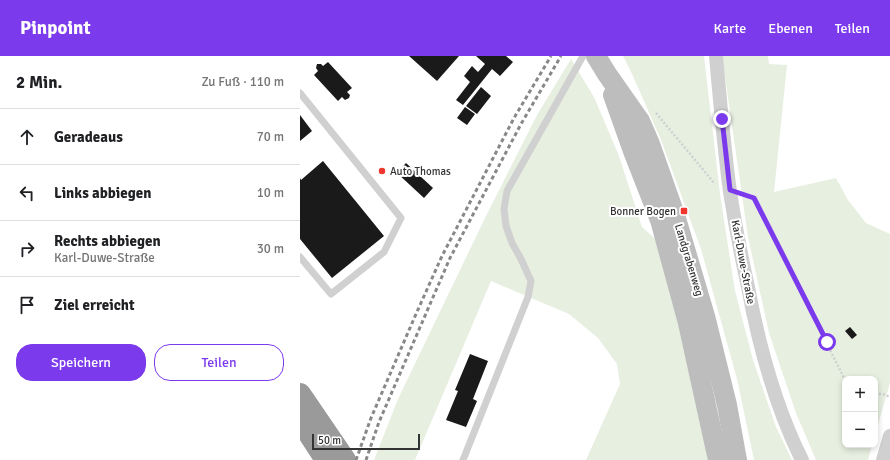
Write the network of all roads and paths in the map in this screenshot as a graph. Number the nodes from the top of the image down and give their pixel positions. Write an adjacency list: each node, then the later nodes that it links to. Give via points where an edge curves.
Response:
1 (583, 56): 17 (lane, via 507,191 504,209 506,226 531,281 528,297)
2 (596, 56): 4 (main road, Landgrabenweg)
3 (716, 56): 7 (street, Karl-Duwe-Straße)
4 (606, 74): 18 (main road, Landgrabenweg, via 660,220 688,323); 19 (main road, Landgrabenweg, via 640,121 674,214 706,316)
5 (300, 93): 8 (lane, via 401,218 384,252 331,294)
6 (654, 111): 7 (path, via 720,190)
7 (730, 190): 9 (path, via 754,198); 20 (street, Karl-Duwe-Straße, via 755,322 766,364)
8 (300, 257)
9 (843, 376)
10 (300, 394): 16 (highway)
11 (878, 394): 12 (path)
12 (890, 397)
13 (300, 420): 15 (highway)
14 (890, 436): 21 (street)
15 (326, 460)
16 (345, 460)
17 (463, 460)
18 (718, 460)
19 (737, 460)
20 (802, 460)
21 (883, 460)

